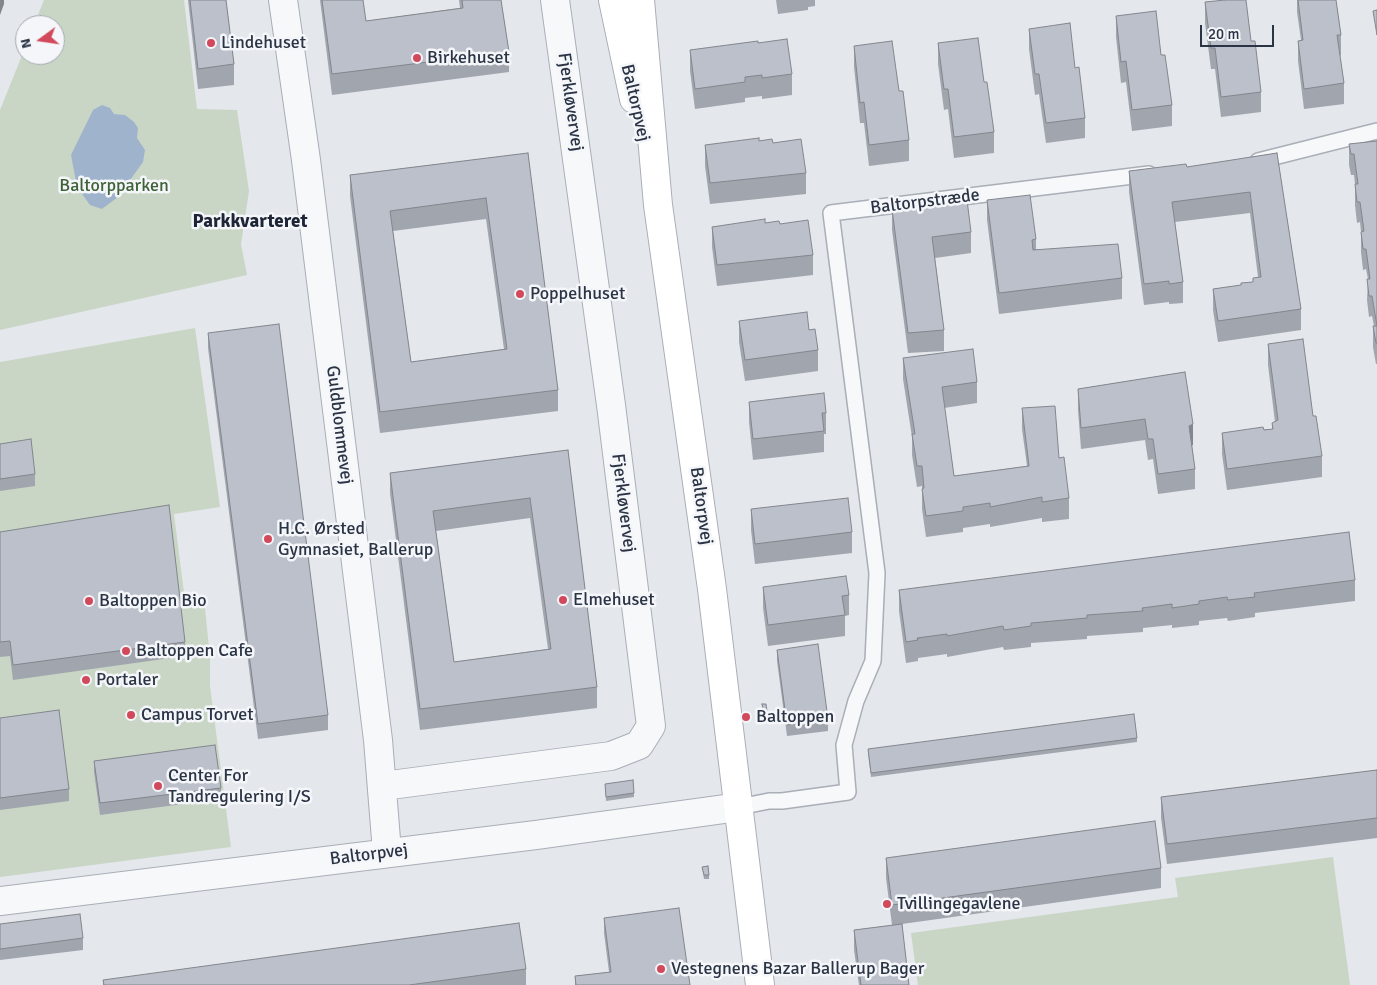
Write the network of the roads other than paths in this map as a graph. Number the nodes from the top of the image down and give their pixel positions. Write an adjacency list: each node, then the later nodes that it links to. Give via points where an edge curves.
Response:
1 (283, 0): 9 (street, Guldblommevej)
2 (555, 0): 9 (street, Fjerkløvervej, via 609,386 651,726 639,745 610,756)
3 (613, 0): 8 (street, Baltorpvej)
4 (640, 0): 8 (street, Baltorpvej)
5 (1377, 131): 6 (lane)
6 (1243, 163)
7 (1168, 172): 10 (lane, Baltorpstræde, via 831,213 877,573 872,661 856,701 844,745 848,792)
8 (658, 205): 10 (street, Baltorpvej)
9 (383, 786): 11 (street, Guldblommevej)
10 (739, 807): 11 (street, Baltorpvej); 13 (street, Baltorpvej)
11 (386, 852): 12 (street, Baltorpvej)
12 (0, 901)
13 (760, 985)

